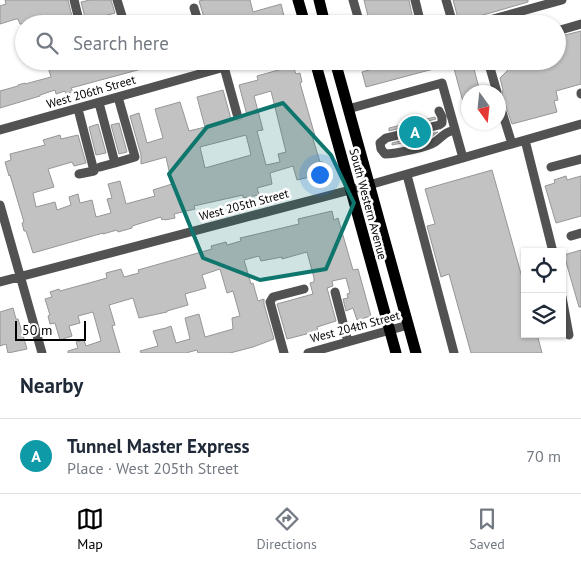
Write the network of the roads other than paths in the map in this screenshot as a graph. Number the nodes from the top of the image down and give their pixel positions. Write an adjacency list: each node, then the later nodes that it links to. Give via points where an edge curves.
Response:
1 (74, 0): 11 (street)
2 (117, 0): 12 (street)
3 (298, 0): 14 (main road)
4 (319, 0): 15 (main road)
5 (353, 0): 16 (street)
6 (415, 0): 17 (street)
7 (446, 0): 18 (street)
8 (562, 0): 9 (street)
9 (537, 3): 19 (street)
10 (194, 8): 13 (street)
11 (78, 15)
12 (122, 15)
13 (196, 15)
14 (302, 15)
15 (323, 15)
16 (357, 15)
17 (419, 15)
18 (450, 15)
19 (502, 15)
20 (581, 24): 21 (street)
21 (566, 28)
22 (215, 70): 27 (street, West 206th Street)
23 (225, 70): 34 (street)
24 (317, 70): 49 (main road, South Western Avenue)
25 (337, 70): 32 (main road, South Western Avenue)
26 (491, 70): 28 (street)
27 (212, 71): 29 (street, West 206th Street)
28 (495, 85)
29 (118, 97): 30 (street, West 206th Street); 43 (street, via 135,157)
30 (99, 103): 31 (street, West 206th Street); 43 (street)
31 (78, 108): 37 (street, West 206th Street); 46 (street, via 94,171)
32 (348, 109): 38 (street, via 442,83); 48 (main road, South Western Avenue)
33 (439, 111): 38 (street, via 442,123 439,125 386,138 380,143 381,149 385,154 393,154 434,143 444,133)
34 (237, 114)
35 (506, 124): 40 (street)
36 (581, 124): 39 (street, West 205th Street)
37 (0, 130)
38 (455, 130): 41 (street)
39 (525, 140): 40 (street, West 205th Street); 53 (street)
40 (512, 144): 41 (street, West 205th Street)
41 (463, 158): 47 (street, West 205th Street)
42 (581, 159): 45 (street)
43 (115, 163): 44 (street)
44 (100, 166)
45 (551, 167)
46 (79, 174)
47 (407, 175): 48 (street, West 205th Street); 68 (street)
48 (370, 185): 49 (street, West 205th Street); 59 (main road, South Western Avenue)
49 (350, 190): 54 (street, West 205th Street); 60 (main road, South Western Avenue)
50 (0, 205): 54 (street)
51 (581, 233): 52 (street)
52 (571, 236)
53 (552, 248)
54 (20, 277): 55 (street, West 205th Street); 63 (street)
55 (0, 282)
56 (304, 289): 64 (street, via 273,297 270,302)
57 (335, 292): 62 (street)
58 (566, 316): 61 (street)
59 (408, 326): 60 (street, West 204th Street); 67 (main road, South Western Avenue)
60 (390, 330): 62 (street, West 204th Street); 66 (main road, South Western Avenue)
61 (570, 335)
62 (348, 342): 65 (street, West 204th Street)
63 (42, 353)
64 (284, 353)
65 (308, 353)
66 (396, 353)
67 (416, 353)
68 (454, 353)

